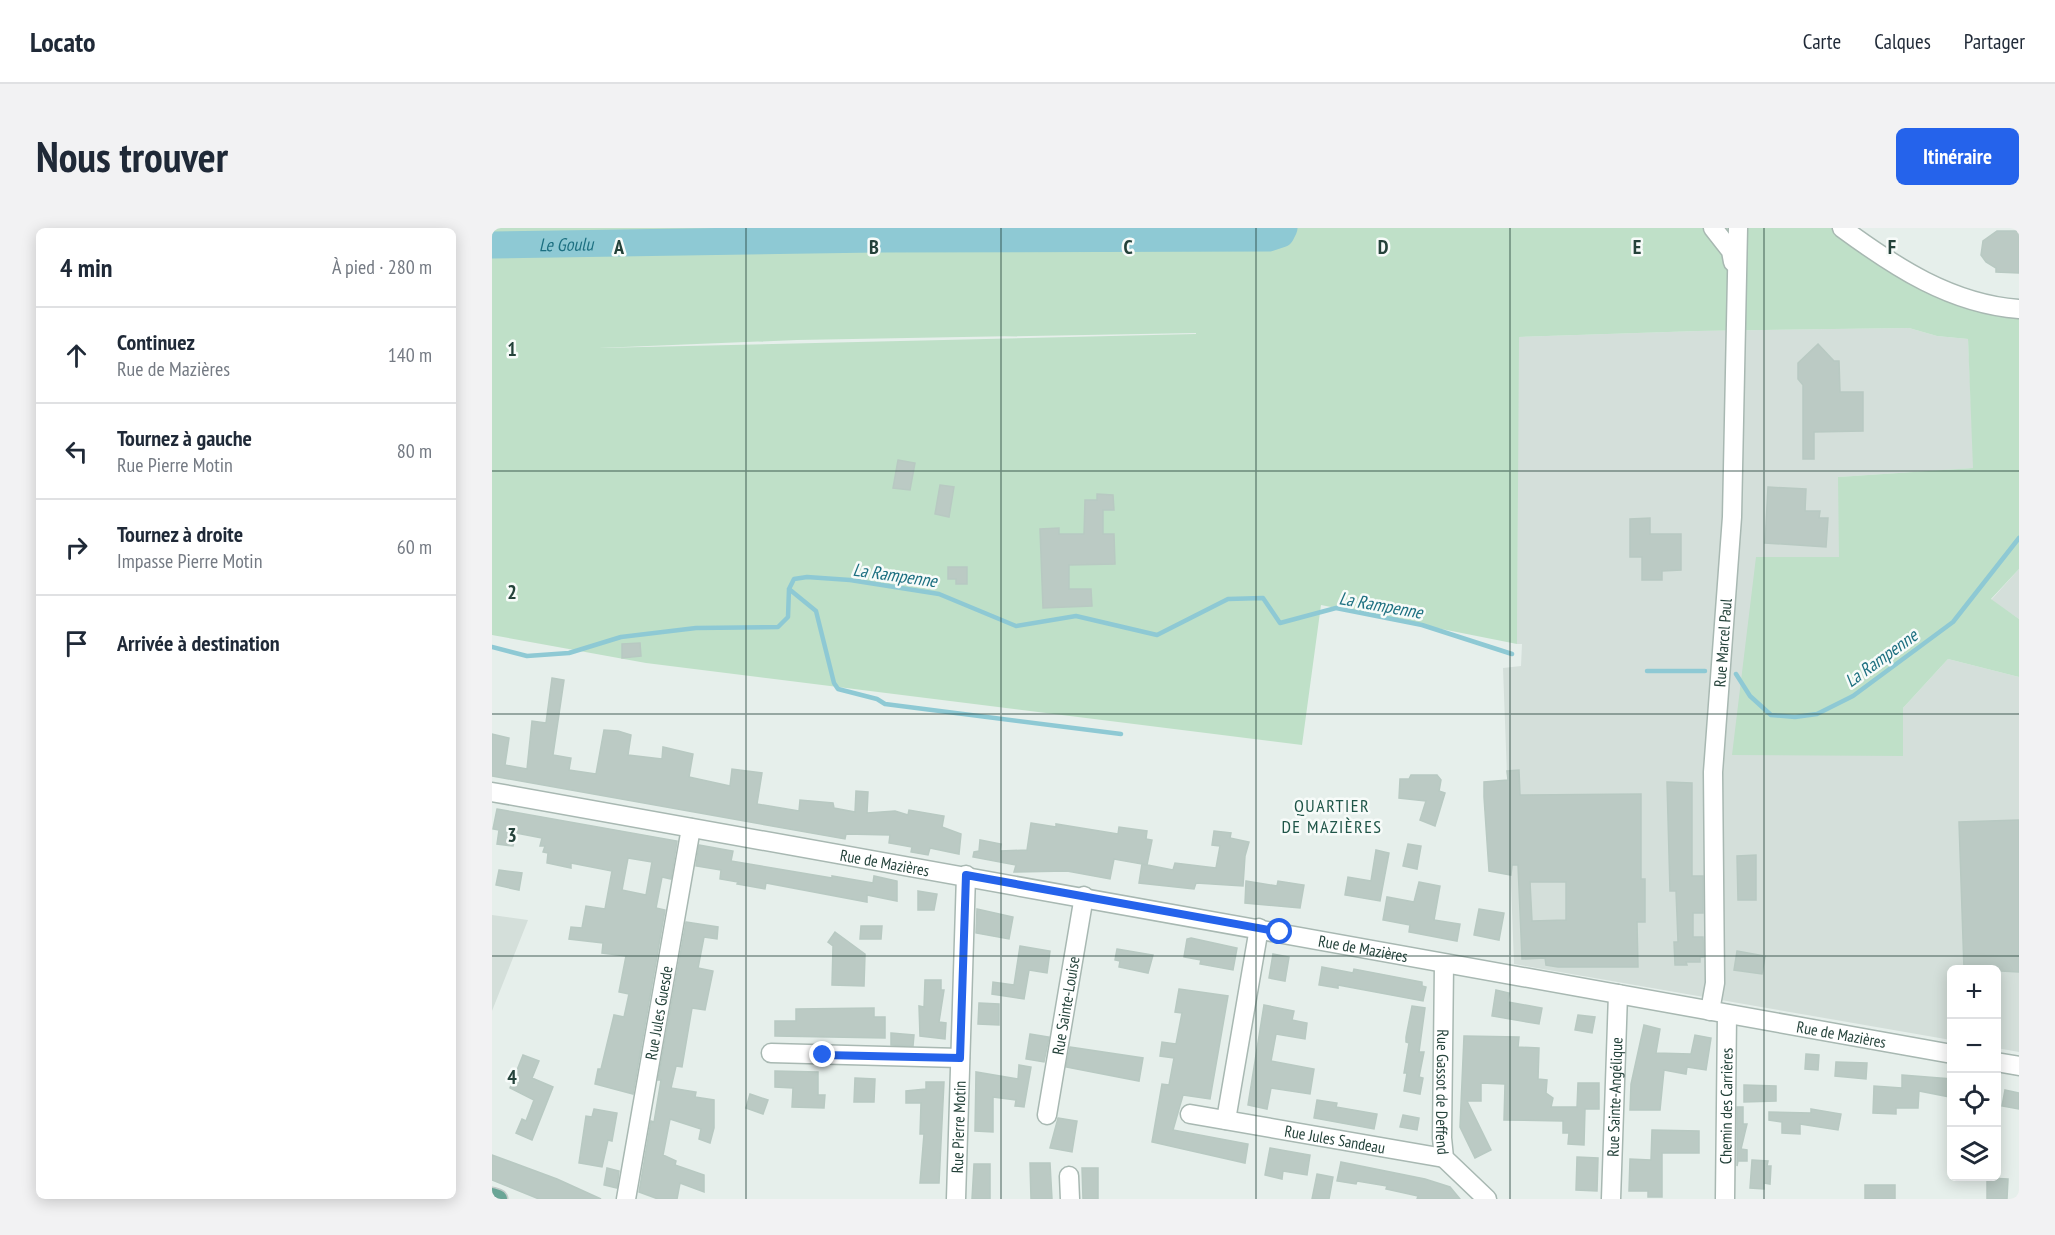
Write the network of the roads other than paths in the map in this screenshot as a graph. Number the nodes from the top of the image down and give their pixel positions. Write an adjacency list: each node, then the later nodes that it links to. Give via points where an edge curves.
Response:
1 (1713, 228): 4 (street, Rue Marcel Paul, via 1731,250)
2 (1738, 228): 4 (street, Rue Marcel Paul)
3 (1842, 228): 5 (street, via 1890,264 1934,287 1991,307)
4 (1736, 275): 13 (street, Rue Marcel Paul, via 1732,517 1713,772)
5 (2019, 309)
6 (492, 792): 7 (street, Rue de Mazières)
7 (691, 828): 8 (street, Rue de Mazières); 26 (street, Rue Jules Guesde)
8 (966, 875): 9 (street, Rue de Mazières); 16 (street, Rue Pierre Motin)
9 (1084, 897): 10 (street, Rue de Mazières); 20 (street, Rue Sainte-Louise)
10 (1259, 928): 11 (street, Rue de Mazières); 21 (street)
11 (1444, 964): 12 (street, Rue de Mazières); 22 (street, Rue Gassot de Deffend)
12 (1618, 994): 13 (street, Rue de Mazières); 30 (street, Rue Sainte-Angélique)
13 (1718, 1012): 15 (street, Rue de Mazières); 31 (street, Chemin des Carrières)
14 (771, 1053): 16 (street)
15 (1947, 1053)
16 (960, 1058): 27 (street, Rue Pierre Motin)
17 (2001, 1063): 18 (street)
18 (2019, 1066)
19 (1190, 1114): 21 (street, Rue Jules Sandeau)
20 (1047, 1115)
21 (1226, 1120): 22 (street, Rue Jules Sandeau)
22 (1444, 1158): 29 (street, Rue Gassot de Deffend)
23 (1070, 1176): 28 (street)
24 (492, 1197): 25 (main road)
25 (498, 1199)
26 (626, 1199)
27 (956, 1199)
28 (1070, 1199)
29 (1487, 1199)
30 (1611, 1199)
31 (1725, 1199)

